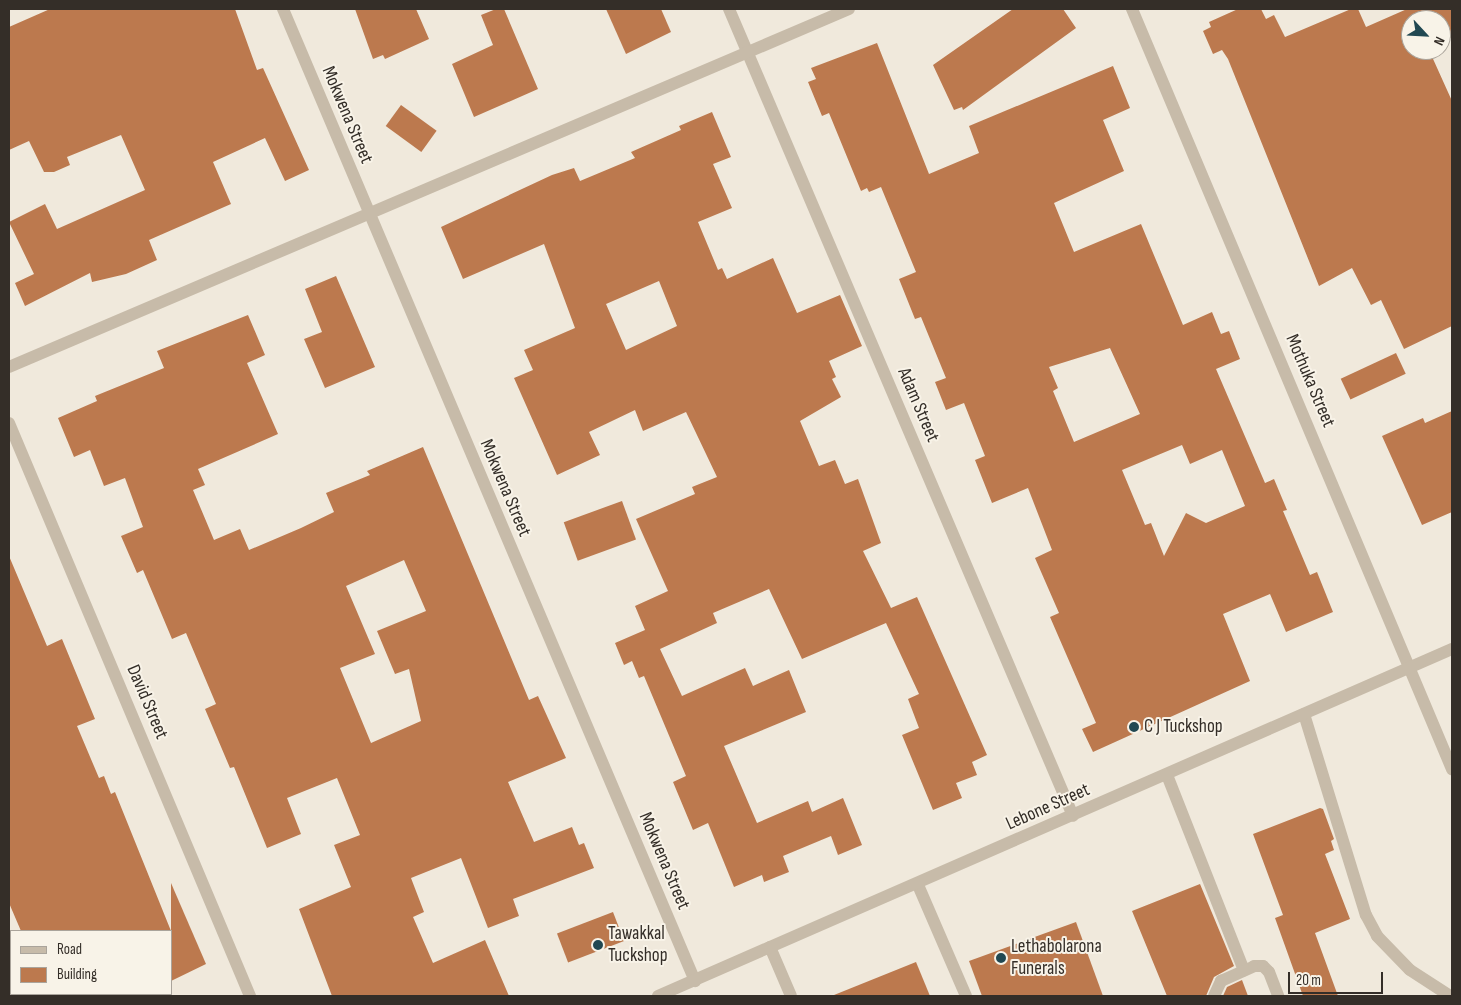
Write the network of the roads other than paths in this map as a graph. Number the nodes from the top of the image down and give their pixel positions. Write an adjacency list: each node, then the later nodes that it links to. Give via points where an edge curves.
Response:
1 (283, 9): 6 (street, Mokwena Street)
2 (729, 9): 5 (street, Adam Street)
3 (848, 9): 5 (street)
4 (1132, 9): 10 (street, Mothuka Street)
5 (748, 53): 6 (street); 14 (street, Adam Street)
6 (368, 212): 7 (street); 18 (street, Mokwena Street)
7 (9, 367)
8 (9, 423): 19 (street, David Street)
9 (1452, 649): 10 (street, Lebone Street)
10 (1411, 667): 11 (street, Lebone Street); 12 (street, Mothuka Street)
11 (1304, 714): 13 (street, Lebone Street); 25 (street, via 1366,915 1376,936 1410,970)
12 (1452, 769)
13 (1166, 775): 14 (street, Lebone Street); 17 (street)
14 (1073, 816): 15 (street, Lebone Street)
15 (918, 885): 16 (street, Lebone Street); 22 (street)
16 (770, 947): 18 (street, Lebone Street); 21 (street)
17 (1244, 970): 23 (street, via 1221,981); 24 (street, via 1263,966 1269,972)
18 (695, 981): 20 (street, Lebone Street)
19 (250, 996)
20 (658, 996)
21 (791, 996)
22 (966, 996)
23 (1214, 996)
24 (1278, 996)
25 (1450, 996)

